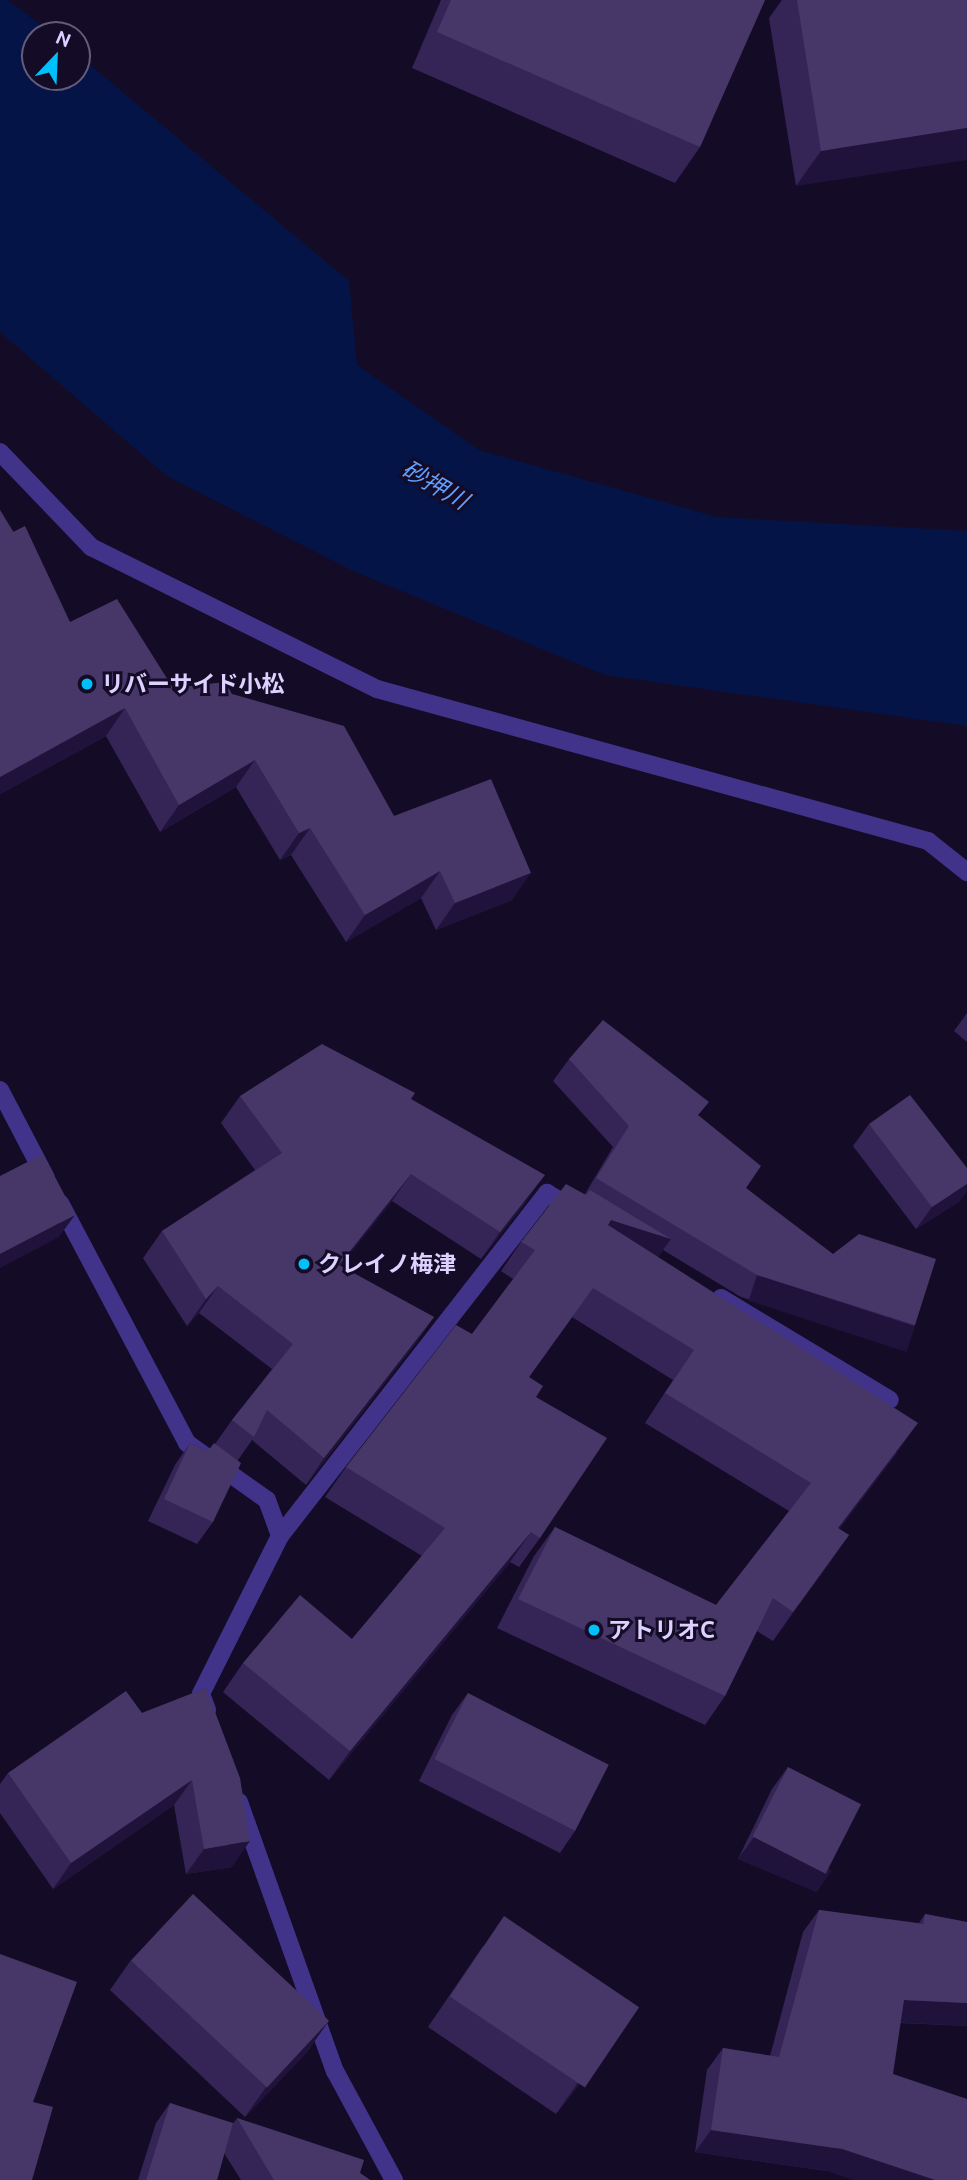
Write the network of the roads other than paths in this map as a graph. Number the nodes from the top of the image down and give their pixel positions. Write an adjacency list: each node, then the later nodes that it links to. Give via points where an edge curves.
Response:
1 (0, 452): 2 (street, via 90,547 377,689 928,841)
2 (967, 872)
3 (3, 1099): 7 (street, via 187,1443 267,1500)
4 (595, 1222): 7 (street, via 547,1193)
5 (701, 1286): 6 (street)
6 (890, 1400)
7 (280, 1536): 8 (street, via 201,1694)
8 (215, 1733)
9 (233, 1785): 10 (street, via 335,2071)
10 (394, 2180)

